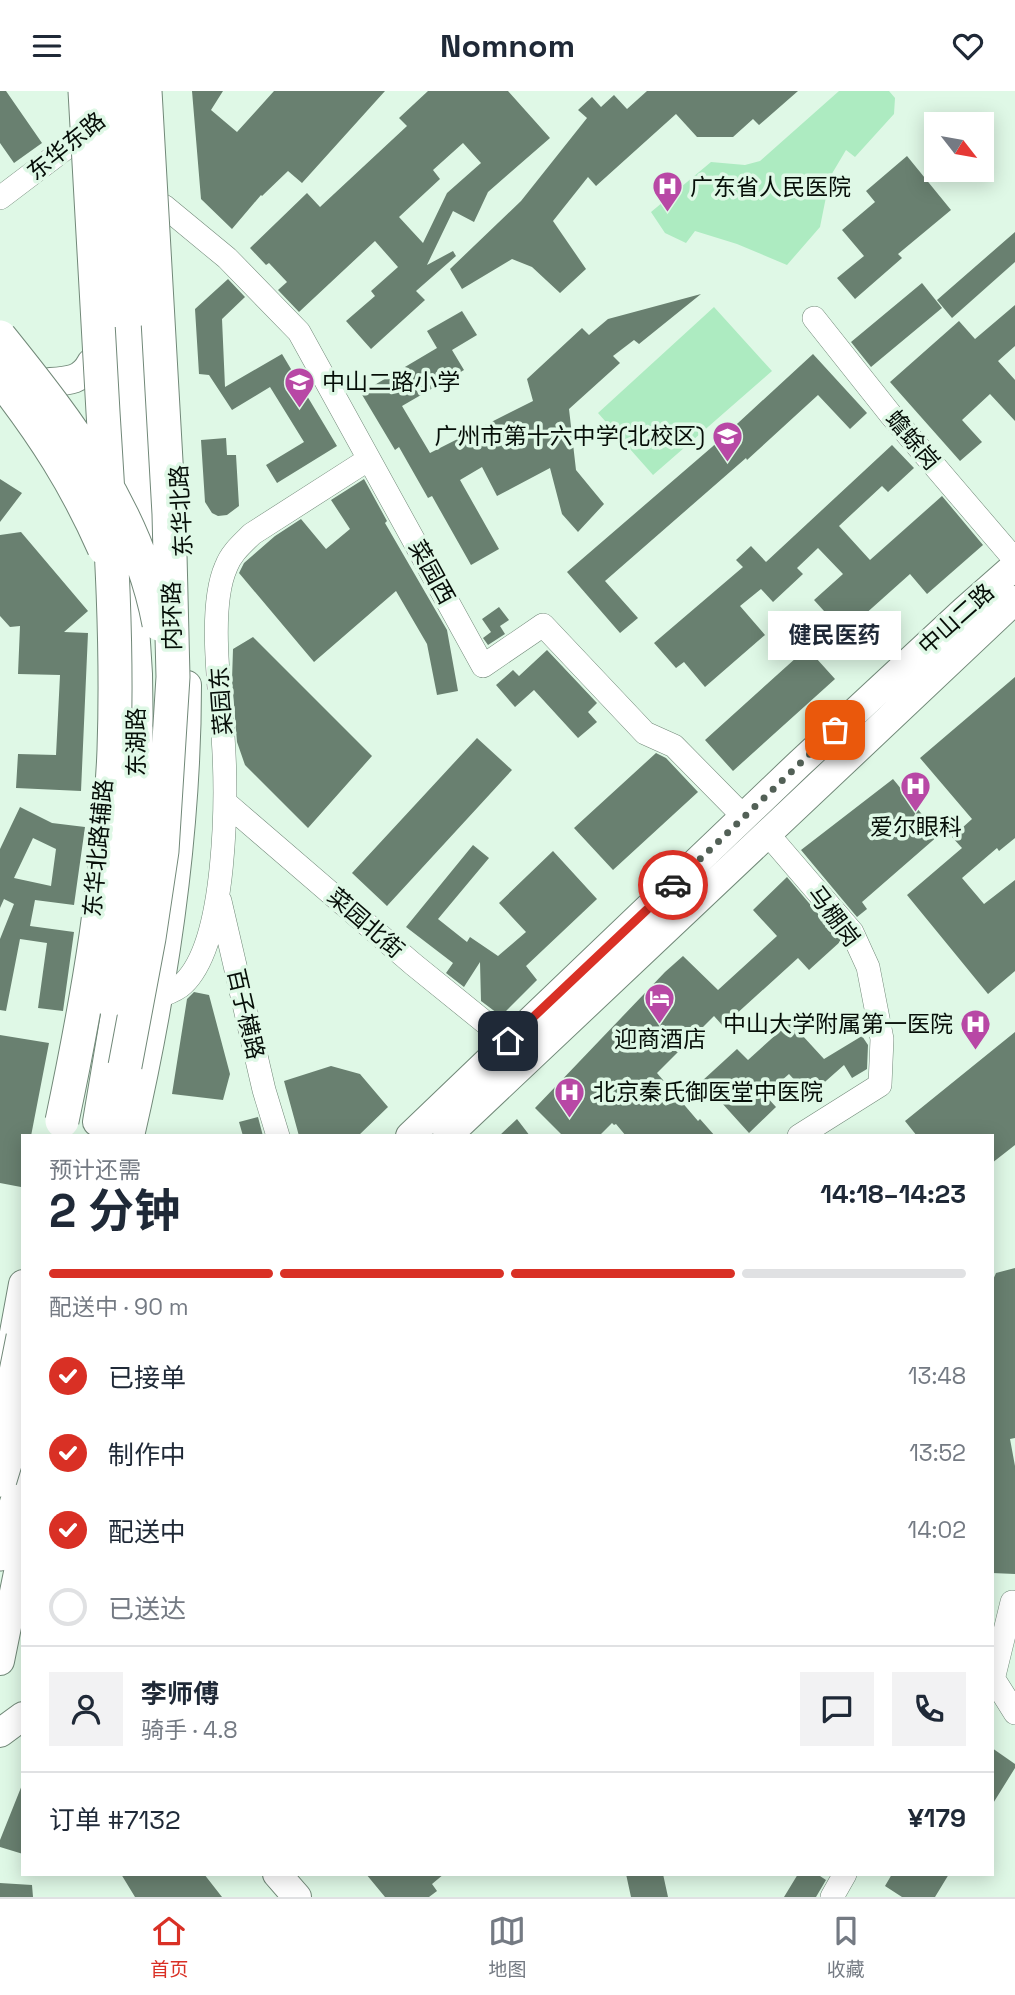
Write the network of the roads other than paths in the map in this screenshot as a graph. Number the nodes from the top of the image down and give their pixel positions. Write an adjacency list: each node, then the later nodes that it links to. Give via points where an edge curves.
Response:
1 (74, 91): 9 (main road)
2 (85, 91): 47 (highway, bridge, via 116,682 101,912)
3 (96, 91): 9 (street)
4 (104, 91): 14 (main road, bridge)
5 (127, 91): 9 (street, 东华东路); 14 (main road, bridge)
6 (137, 91): 10 (street)
7 (145, 91): 31 (highway, 内环路, bridge, via 169,514)
8 (157, 91): 10 (main road, 东华北路)
9 (87, 132): 11 (main road); 13 (street, 东华东路)
10 (159, 135): 12 (main road, 东华北路)
11 (80, 193): 12 (main road, via 132,178 156,180); 18 (main road)
12 (163, 195): 22 (street, 菜园西, via 299,332); 30 (main road, 东华北路)
13 (0, 198)
14 (126, 312): 23 (main road); 24 (main road)
15 (814, 319): 26 (street, 蟾蜍岗)
16 (0, 321): 20 (main road)
17 (0, 337): 31 (highway, 东湖路, bridge, via 87,450 135,542 161,633)
18 (92, 363): 20 (main road, via 74,380); 21 (main road)
19 (0, 377): 25 (main road, via 73,474 100,530); 48 (highway, 东湖路, bridge, via 50,445 89,511 117,579 133,656 137,721 130,855 114,976)
20 (50, 382): 21 (main road)
21 (95, 443): 23 (main road); 25 (main road)
22 (369, 459): 32 (street, 菜园东, via 252,534 226,566 217,627); 34 (street, 菜园西, via 483,666 543,625 645,733 674,746)
23 (126, 487): 24 (main road); 29 (main road)
24 (151, 529): 30 (main road); 33 (main road)
25 (106, 556): 29 (main road, 东华北路辅路)
26 (1015, 561)
27 (1015, 566): 34 (main road, 中山二路, via 910,660)
28 (1015, 600): 34 (main road, 中山二路)
29 (120, 611): 37 (main road, via 138,674 137,805); 41 (main road, 东华北路辅路, via 95,893)
30 (187, 641): 35 (main road, 东华北路, via 186,770)
31 (171, 727): 50 (highway, 内环路, bridge, via 156,894)
32 (226, 803): 36 (street, 菜园东); 43 (street, 菜园北街)
33 (149, 817): 35 (main road); 38 (main road, via 155,873)
34 (755, 824): 43 (main road, 中山二路); 54 (main road, 中山二路); 55 (street, 马棚岗, via 852,932 868,967 882,1039 880,1085)
35 (177, 866): 38 (main road, 东华北路)
36 (218, 892): 40 (street, 菜园东, via 201,955 184,984); 52 (street, 百子横路)
37 (130, 893): 39 (main road); 40 (main road, via 136,985 144,993)
38 (172, 910): 40 (main road, 东华北路)
39 (120, 991): 41 (main road); 44 (main road)
40 (160, 996): 45 (main road, 东华北路)
41 (79, 1009): 42 (main road, 东华北路辅路)
42 (74, 1036): 44 (main road); 46 (main road, 东华北路辅路)
43 (508, 1041): 53 (main road, 中山二路)
44 (110, 1045): 45 (main road); 49 (main road)
45 (146, 1068): 51 (main road, 东华北路)
46 (52, 1134)
47 (60, 1134)
48 (82, 1134)
49 (94, 1134)
50 (110, 1134)
51 (130, 1134)
52 (277, 1134)
53 (412, 1134)
54 (449, 1134)
55 (802, 1134)
56 (21, 1295): 59 (main road)
57 (21, 1347): 62 (highway, bridge)
58 (21, 1409): 64 (highway, bridge)
59 (0, 1411)
60 (21, 1414): 61 (main road)
61 (0, 1436)
62 (0, 1452)
63 (21, 1456): 66 (main road)
64 (0, 1480)
65 (21, 1489): 67 (highway)
66 (0, 1520)
67 (0, 1554)
68 (21, 1558): 69 (main road)
69 (14, 1594): 72 (main road)
70 (1006, 1600): 74 (street)
71 (21, 1634): 73 (main road)
72 (0, 1661)
73 (0, 1669)
74 (994, 1677)
75 (994, 1684): 76 (street)
76 (1015, 1713)
77 (21, 1717): 78 (main road)
78 (0, 1733)
79 (279, 1876): 82 (main road)
80 (297, 1876): 83 (main road)
81 (844, 1876): 84 (street)
82 (297, 1897)
83 (314, 1897)
84 (832, 1897)

